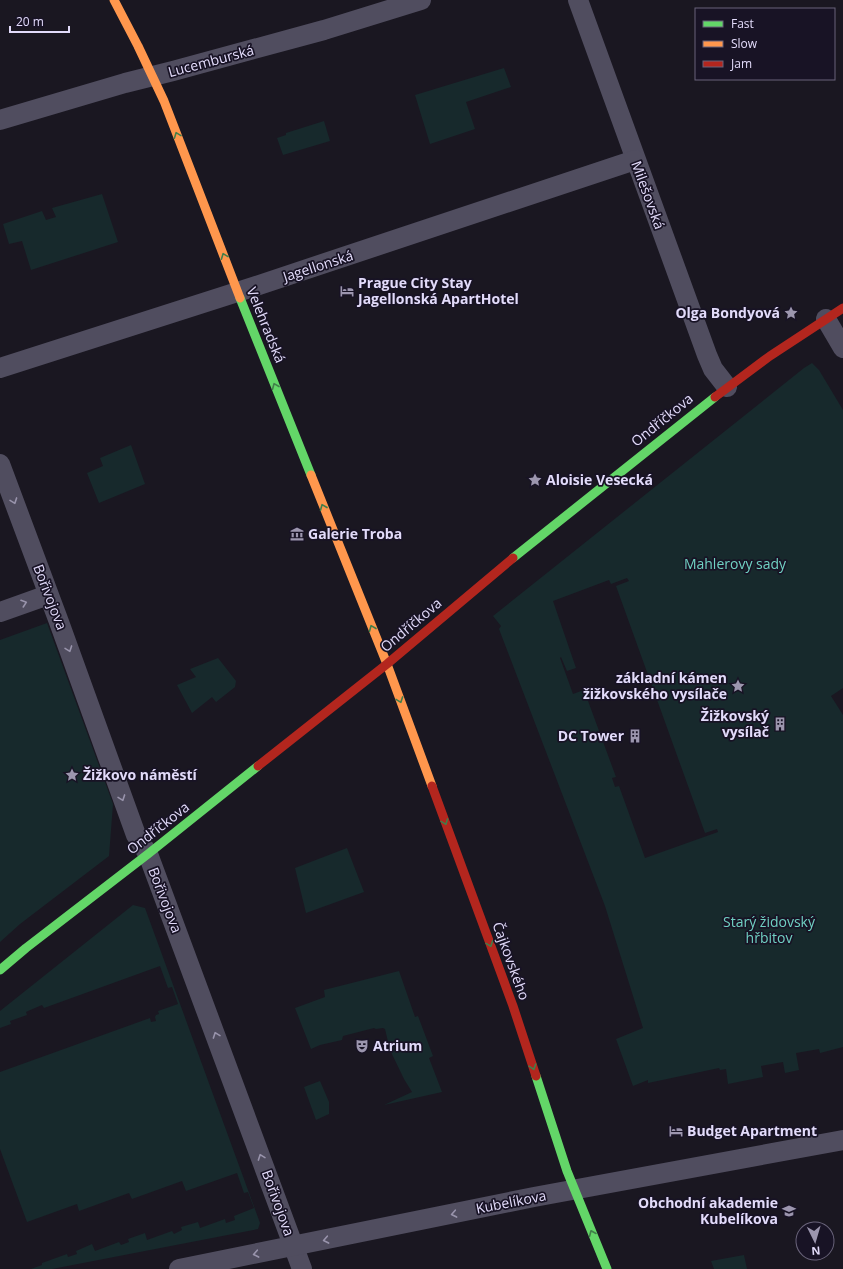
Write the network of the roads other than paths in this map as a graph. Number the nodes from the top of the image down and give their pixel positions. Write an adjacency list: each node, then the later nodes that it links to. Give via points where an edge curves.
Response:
1 (114, 0): 4 (street, Velehradská)
2 (421, 0): 4 (street, Lucemburská, via 324,30)
3 (578, 0): 6 (street, Milešovská)
4 (152, 76): 5 (street, Lucemburská); 7 (street, Velehradská, one-way to 4)
5 (0, 120)
6 (635, 160): 7 (street, Jagellonská); 12 (street, Milešovská, via 712,369)
7 (238, 292): 11 (street, Jagellonská); 16 (street, Velehradská, one-way to 7)
8 (843, 308): 9 (street, Ondříčkova)
9 (826, 319): 10 (street); 12 (street, Ondříčkova)
10 (843, 348)
11 (0, 368)
12 (727, 387): 16 (street, Ondříčkova, via 527,547)
13 (0, 464): 14 (street, Bořivojova, one-way to 14)
14 (48, 595): 15 (street, one-way to 14); 17 (street, Bořivojova, one-way to 17, via 136,834)
15 (0, 612)
16 (387, 664): 17 (street, Ondříčkova); 20 (street, Čajkovského, one-way to 20, via 513,1006)
17 (148, 854): 18 (street, Ondříčkova); 21 (street, Bořivojova, one-way to 17)
18 (0, 970)
19 (843, 1140): 20 (street, Kubelíkova)
20 (574, 1190): 21 (street, Kubelíkova, one-way to 21); 24 (street, Čajkovského, one-way to 20)
21 (294, 1246): 22 (street, Kubelíkova, one-way to 22); 23 (street, Bořivojova)
22 (180, 1269)
23 (302, 1269)
24 (607, 1269)

